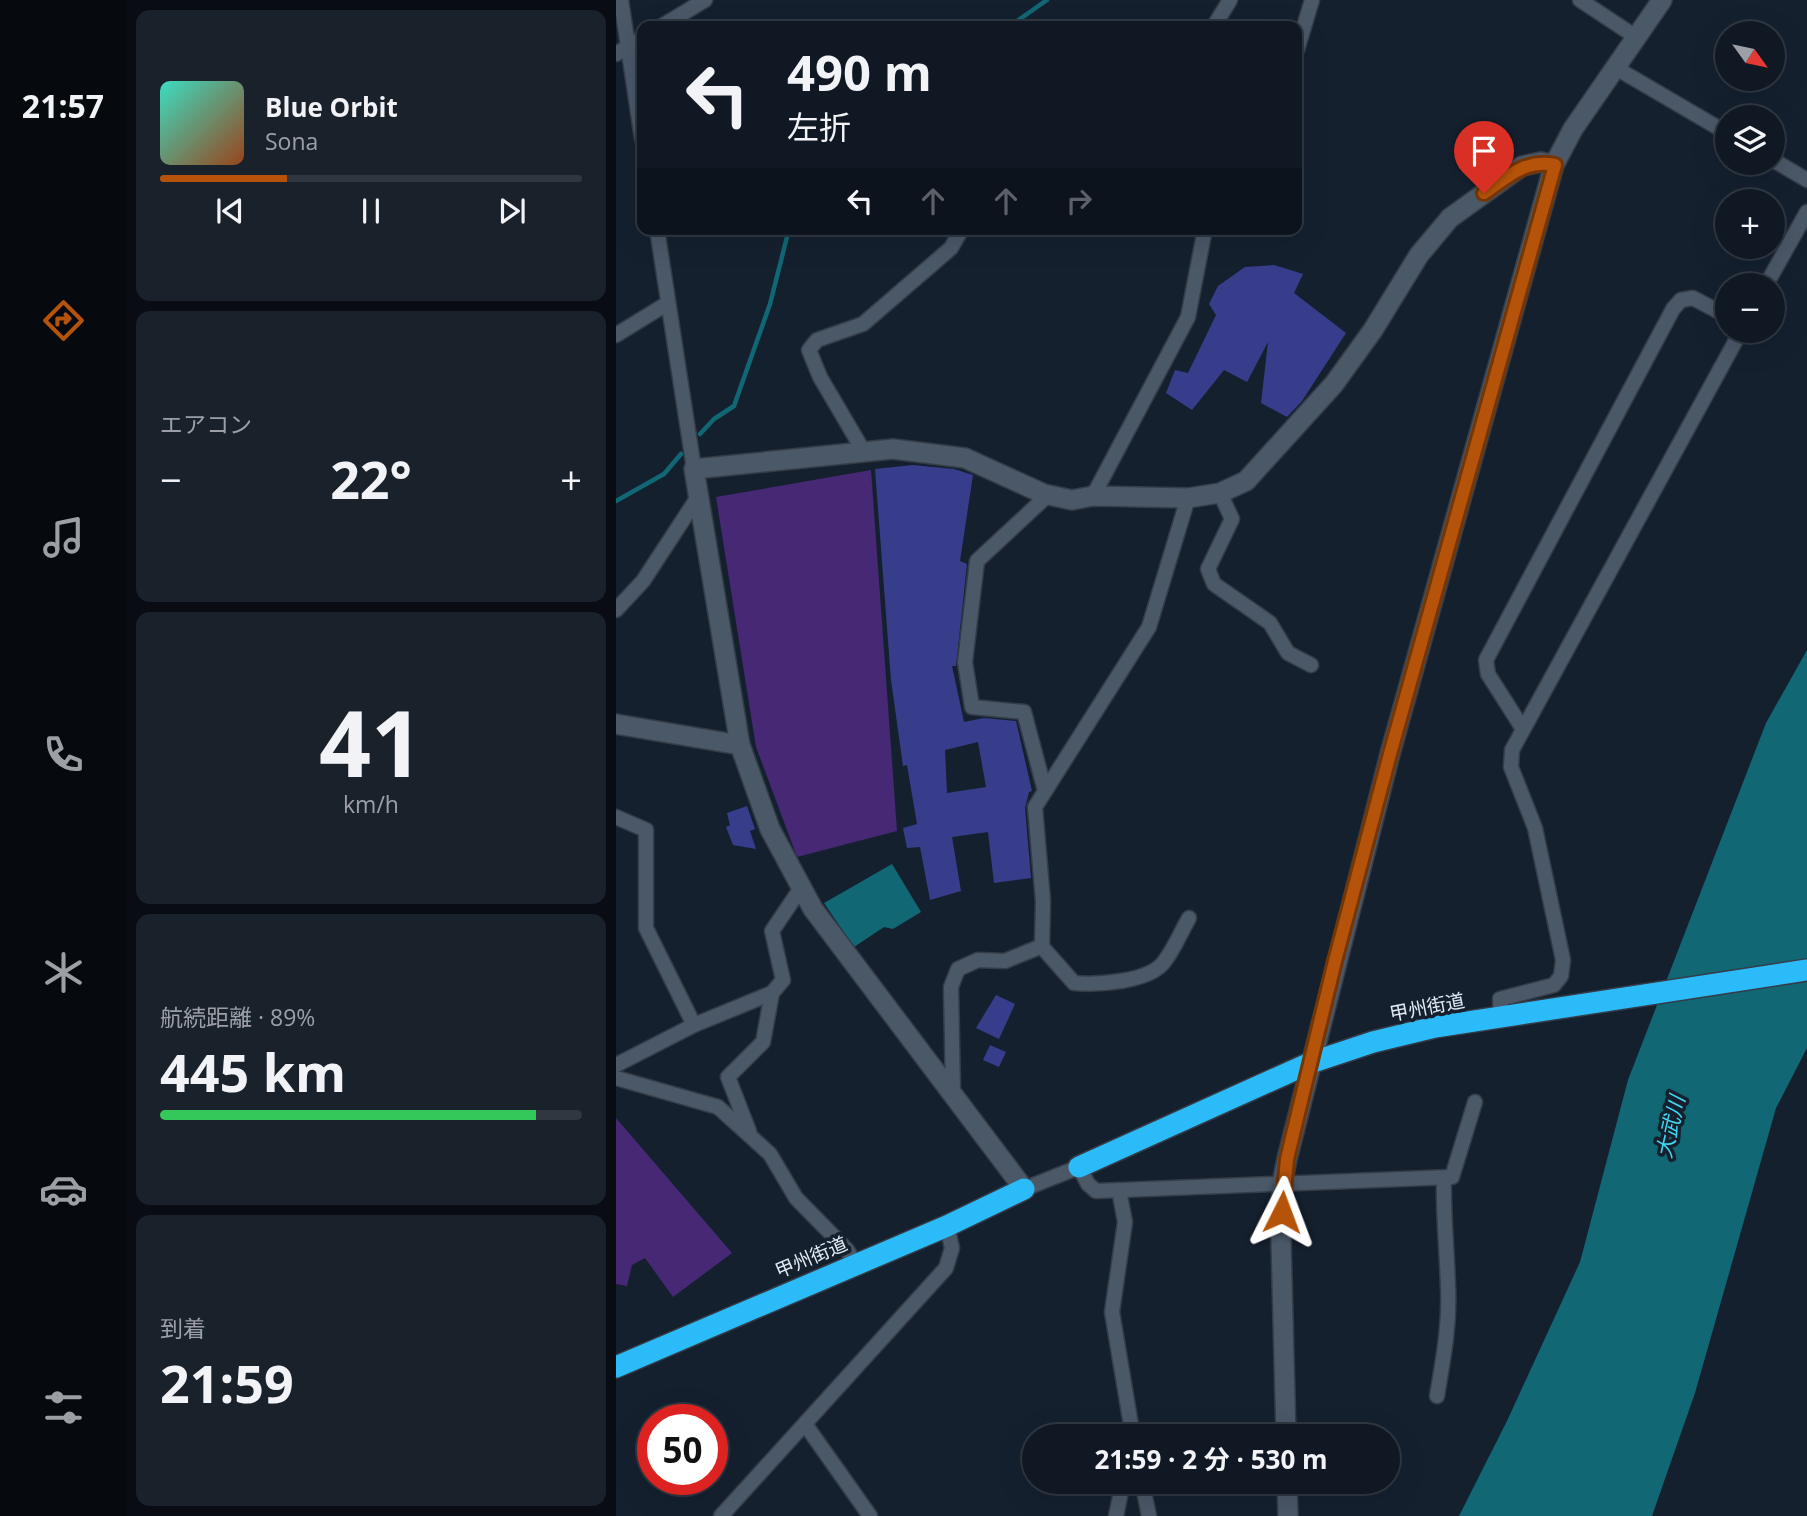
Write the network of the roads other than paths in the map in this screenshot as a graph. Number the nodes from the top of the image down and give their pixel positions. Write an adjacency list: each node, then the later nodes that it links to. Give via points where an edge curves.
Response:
1 (621, 0): 11 (street)
2 (705, 0): 7 (street)
3 (1230, 0): 8 (street)
4 (1312, 0): 9 (street)
5 (1580, 0): 10 (street)
6 (1662, 0): 10 (street)
7 (670, 21)
8 (1217, 21)
9 (1302, 33)
10 (1636, 37): 12 (street)
11 (622, 50): 13 (street)
12 (1616, 68): 14 (street); 15 (street, via 1573,129)
13 (637, 117)
14 (1715, 126)
15 (1555, 165): 29 (street, via 1522,166 1450,218 1419,255 1334,384 1246,481); 48 (street, via 1390,754)
16 (1785, 167): 17 (street)
17 (1807, 180)
18 (1807, 212): 22 (street)
19 (658, 235): 23 (street)
20 (959, 235): 27 (street, via 951,248 863,324 817,340 809,349)
21 (1204, 235): 31 (street, via 1188,317)
22 (1773, 273)
23 (668, 303): 25 (street); 28 (street)
24 (1715, 310): 37 (street, via 1693,298 1681,300 1673,309 1486,660 1488,674)
25 (616, 335)
26 (1734, 343): 37 (street)
27 (863, 452): 28 (street); 30 (street, via 894,449 965,458)
28 (694, 469): 32 (street)
29 (1220, 493): 33 (street); 35 (street, via 1232,519 1208,569 1214,584 1270,623 1288,653)
30 (1048, 495): 31 (street, via 1072,500); 39 (street, via 977,561 965,662 972,707 1024,712)
31 (1093, 496): 33 (street)
32 (698, 497): 34 (street, via 643,581); 38 (street)
33 (1188, 498): 39 (street, via 1149,627)
34 (616, 610)
35 (1311, 665)
36 (616, 724): 38 (street)
37 (1523, 729): 46 (street, via 1512,750 1511,767 1535,828 1563,960 1562,976 1554,985 1500,999)
38 (740, 745): 41 (street, via 759,804)
39 (1045, 791): 51 (street, via 1035,807 1042,946 1005,961 978,960 958,969 951,987)
40 (616, 817): 47 (street, via 646,830 646,928)
41 (801, 888): 45 (street, via 772,931 783,980); 51 (street)
42 (1189, 918): 43 (street, via 1163,964 1149,973 1097,985 1074,983)
43 (1043, 948)
44 (1807, 970): 46 (highway, 甲州街道)
45 (772, 993): 47 (street); 53 (street, via 763,1042 728,1077)
46 (1501, 1017): 48 (highway, 甲州街道, via 1423,1030)
47 (694, 1025): 49 (street)
48 (1310, 1063): 54 (highway, 甲州街道); 56 (street)
49 (616, 1065)
50 (616, 1078): 53 (street, via 718,1107)
51 (953, 1094): 57 (street)
52 (1475, 1102): 55 (street, via 1452,1177)
53 (750, 1135): 60 (street, via 770,1154 796,1198 848,1250)
54 (1079, 1167): 57 (street); 58 (street, via 1096,1191)
55 (1444, 1178): 56 (street); 62 (street, via 1448,1289)
56 (1282, 1184): 58 (street); 65 (street)
57 (1024, 1189): 59 (highway, 甲州街道)
58 (1119, 1190): 64 (street, via 1125,1222 1112,1312)
59 (947, 1226): 60 (highway, 甲州街道); 63 (street, via 951,1248 946,1268)
60 (855, 1263): 61 (highway, 甲州街道)
61 (616, 1367)
62 (1437, 1396)
63 (805, 1424): 69 (street); 70 (street)
64 (1131, 1424)
65 (1285, 1424)
66 (1121, 1494): 71 (street)
67 (1144, 1494): 72 (street)
68 (1287, 1494): 73 (street)
69 (721, 1516)
70 (870, 1516)
71 (1116, 1516)
72 (1149, 1516)
73 (1288, 1516)

